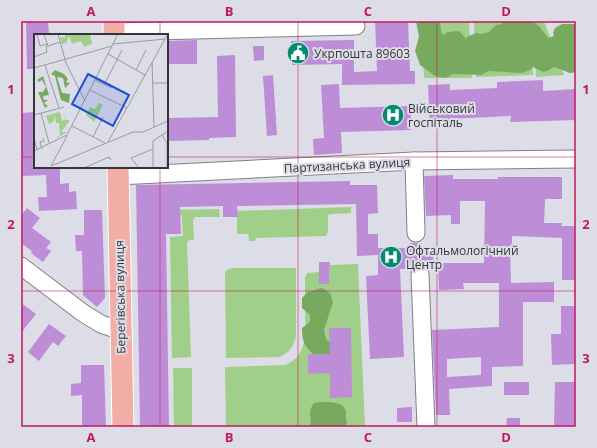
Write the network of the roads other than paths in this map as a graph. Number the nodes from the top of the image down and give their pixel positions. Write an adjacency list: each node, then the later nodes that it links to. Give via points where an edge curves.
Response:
1 (248, 25): 2 (street); 3 (street)
2 (356, 26)
3 (114, 30)
4 (576, 159): 5 (street, Партизанська вулиця)
5 (414, 161): 6 (street, Партизанська вулиця); 7 (street)
6 (118, 171): 10 (main road, Берегівська вулиця)
7 (416, 233)
8 (21, 266): 10 (street, via 83,313 101,324)
9 (420, 274): 12 (street)
10 (121, 331): 11 (main road, Берегівська вулиця)
11 (123, 427)
12 (426, 427)

